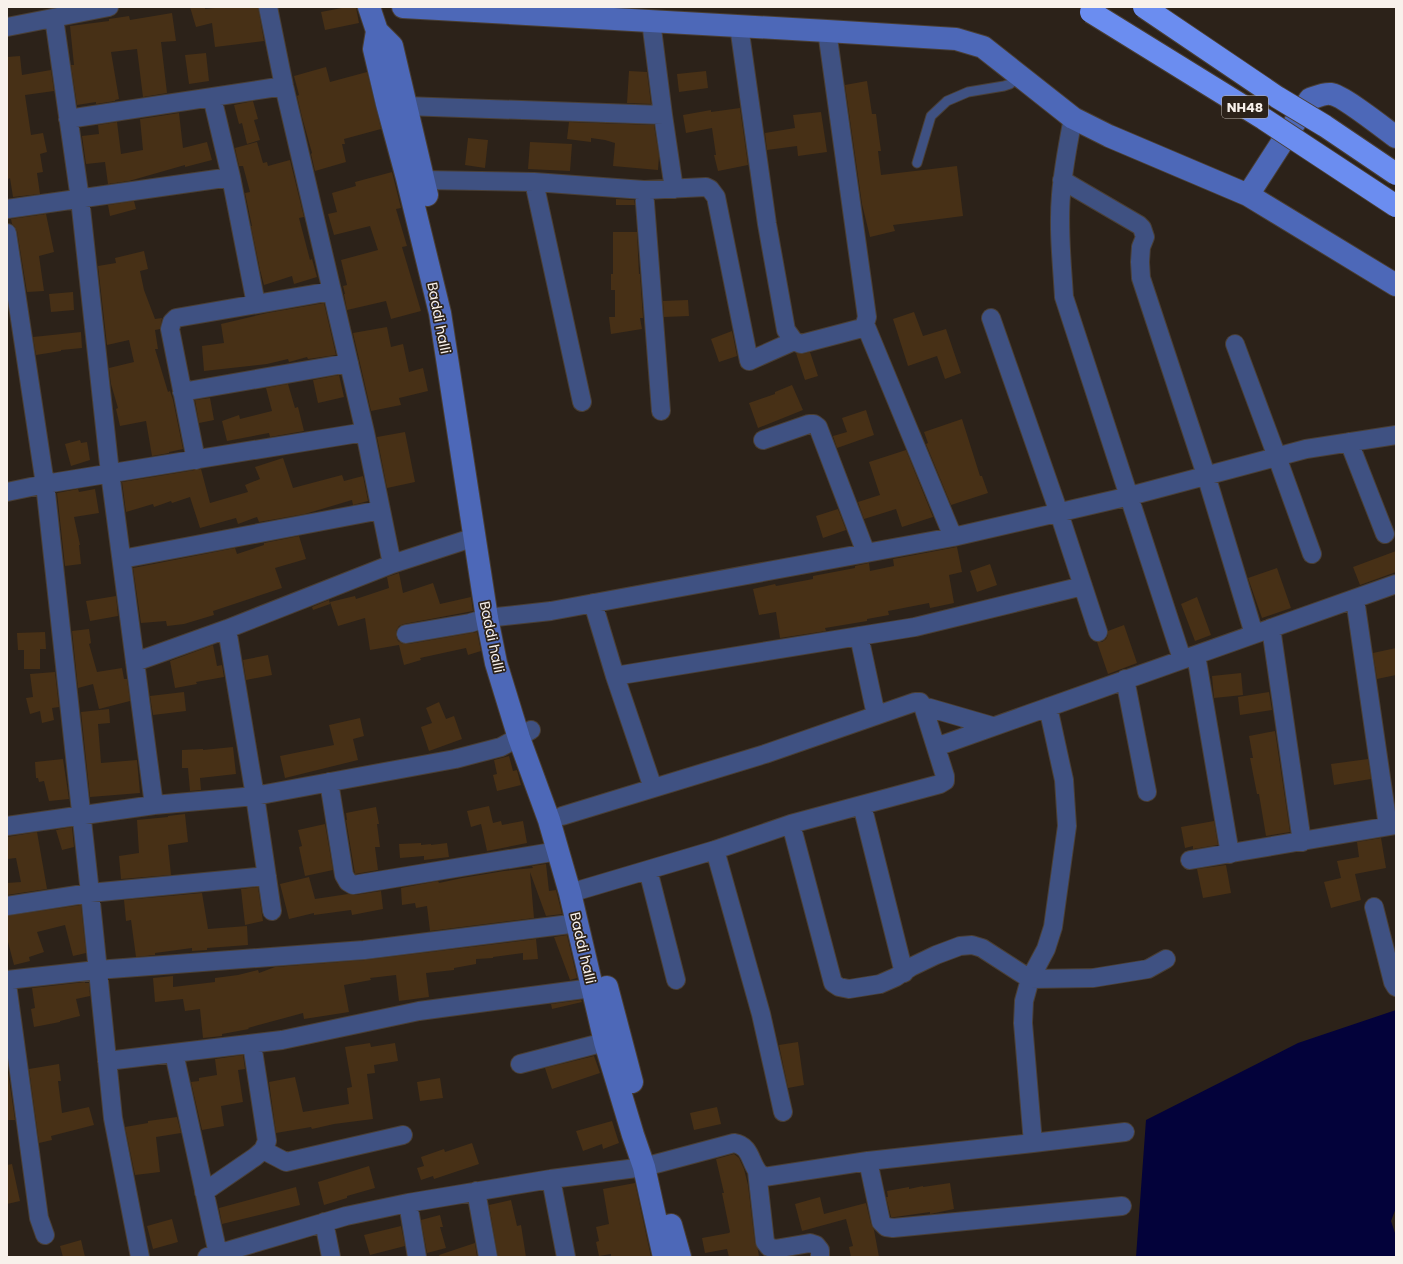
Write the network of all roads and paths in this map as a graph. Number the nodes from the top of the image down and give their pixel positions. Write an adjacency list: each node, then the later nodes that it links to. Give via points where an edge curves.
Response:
1 (109, 7): 7 (street)
2 (268, 7): 14 (street)
3 (369, 7): 11 (street, Baddi halli)
4 (403, 7): 8 (street)
5 (1144, 7): 22 (highway, NH48, bridge)
6 (1092, 12): 31 (highway, NH48, bridge, via 1264,119)
7 (54, 18): 10 (street); 19 (street)
8 (651, 21): 9 (street); 17 (street)
9 (739, 26): 12 (street); 39 (street, via 767,224 786,330)
10 (7, 27)
11 (377, 30): 16 (street, via 392,46); 59 (street, Baddi halli, via 374,49 440,313)
12 (827, 30): 13 (street, via 956,40 983,47); 38 (street, via 867,317)
13 (1020, 76): 18 (street); 21 (lane, via 1004,86 968,92 947,100 931,116)
14 (284, 86): 15 (street); 35 (street)
15 (212, 97): 19 (street); 23 (street)
16 (405, 106): 17 (street); 24 (street)
17 (663, 115): 27 (street)
18 (1073, 118): 25 (street); 29 (street)
19 (68, 119): 30 (street)
20 (1396, 137): 29 (street, via 1342,98 1332,94 1310,99)
21 (917, 163)
22 (1396, 174)
23 (231, 177): 30 (street); 36 (street)
24 (424, 180): 26 (street); 69 (street, via 457,327 476,455)
25 (1062, 180): 52 (street, via 1142,228 1145,237 1141,246 1141,278); 55 (street, via 1061,254 1064,297)
26 (534, 182): 28 (street); 43 (street)
27 (674, 189): 28 (street); 39 (street, via 706,187 716,197 749,361)
28 (644, 190): 44 (street)
29 (1248, 195): 34 (street)
30 (80, 199): 32 (street); 51 (street)
31 (1396, 206)
32 (7, 209)
33 (7, 233): 53 (street)
34 (1396, 285)
35 (332, 291): 36 (street); 41 (street)
36 (256, 304): 42 (street, via 176,318 172,322 170,329)
37 (991, 318): 57 (street)
38 (865, 324): 39 (street, via 862,328 801,344); 60 (street)
39 (794, 341)
40 (1235, 344): 49 (street)
41 (349, 363): 42 (street); 45 (street)
42 (182, 392): 50 (street)
43 (582, 402)
44 (661, 411)
45 (365, 432): 50 (street); 56 (street)
46 (1396, 435): 48 (street)
47 (763, 440): 61 (street, via 809,424 818,427)
48 (1349, 442): 49 (street, via 1306,449); 58 (street)
49 (1278, 457): 52 (street); 62 (street)
50 (196, 460): 51 (street)
51 (110, 473): 53 (street); 63 (street)
52 (1206, 475): 55 (street); 74 (street)
53 (45, 484): 54 (street); 92 (street)
54 (7, 492)
55 (1130, 496): 57 (street); 76 (street)
56 (381, 510): 63 (street); 64 (street)
57 (1059, 513): 60 (street); 66 (street)
58 (1385, 534)
59 (475, 537): 64 (street); 69 (street, Baddi halli)
60 (954, 538): 61 (street)
61 (866, 553): 68 (street)
62 (1312, 554)
63 (122, 559): 77 (street)
64 (392, 564): 71 (street)
65 (1396, 584): 67 (street)
66 (1083, 586): 72 (street); 75 (street, via 916,627)
67 (1355, 598): 70 (street); 96 (street)
68 (593, 603): 69 (street, via 551,611); 78 (street)
69 (493, 617): 73 (street); 84 (street, Baddi halli, via 496,663)
70 (1271, 628): 74 (street); 97 (street)
71 (226, 629): 77 (street); 89 (street)
72 (1098, 632)
73 (406, 634)
74 (1254, 634): 76 (street)
75 (859, 636): 78 (street); 82 (street)
76 (1189, 657): 79 (street); 100 (street)
77 (135, 662): 90 (street)
78 (615, 676): 87 (street)
79 (1125, 679): 81 (street); 88 (street)
80 (923, 706): 82 (street, via 920,702 915,702); 83 (street); 85 (street)
81 (1048, 707): 83 (street); 113 (street, via 1064,780 1067,826 1053,927 1046,949)
82 (876, 715): 87 (street, via 765,754)
83 (992, 726): 85 (street)
84 (525, 734): 86 (street, via 501,747 455,759); 93 (street); 99 (street, Baddi halli)
85 (936, 747): 91 (street, via 945,781)
86 (329, 782): 89 (street); 99 (street, via 344,876 353,884)
87 (654, 788): 93 (street)
88 (1147, 792)
89 (255, 796): 90 (street); 103 (street)
90 (154, 805): 92 (street)
91 (862, 805): 94 (street); 112 (street)
92 (81, 816): 95 (street); 105 (street)
93 (562, 816): 104 (street)
94 (791, 824): 98 (street); 112 (street, via 833,982 839,987 861,988 880,984)
95 (7, 826)
96 (1392, 826): 97 (street)
97 (1302, 842): 100 (street)
98 (715, 850): 102 (street); 124 (street, via 761,1014)
99 (558, 851): 104 (street, Baddi halli)
100 (1230, 854): 101 (street)
101 (1190, 860)
102 (648, 870): 104 (street); 115 (street)
103 (267, 876): 105 (street); 108 (street)
104 (576, 892): 109 (street, Baddi halli); 130 (street, via 621,1042)
105 (90, 893): 106 (street); 111 (street)
106 (7, 906)
107 (1374, 907): 117 (street)
108 (272, 911)
109 (578, 923): 111 (street, via 364,950); 118 (street, Baddi halli)
110 (1166, 959): 113 (street, via 1148,969 1093,978)
111 (97, 970): 114 (street); 122 (street)
112 (904, 973): 113 (street, via 936,955 960,946 972,945 982,948)
113 (1030, 979): 127 (street, via 1024,1001 1023,1023)
114 (7, 980)
115 (676, 980)
116 (7, 984): 138 (street, via 39,1218)
117 (1396, 987)
118 (592, 988): 119 (street, Baddi halli); 120 (street, via 419,1011)
119 (605, 1042): 123 (street); 130 (street, Baddi halli, via 633,1135)
120 (252, 1044): 121 (street); 128 (street, via 267,1141)
121 (174, 1053): 122 (street); 133 (street)
122 (107, 1061): 140 (street, via 113,1118)
123 (520, 1064)
124 (783, 1112)
125 (1125, 1132): 127 (street)
126 (403, 1135): 128 (street, via 286,1162)
127 (1033, 1143): 129 (street)
128 (263, 1150): 133 (street)
129 (868, 1161): 131 (street, via 764,1177); 136 (street, via 881,1222 886,1227)
130 (650, 1166): 131 (street, via 734,1143 746,1148); 132 (street); 145 (street, Baddi halli); 146 (street)
131 (757, 1170): 147 (street, via 765,1242 775,1249 816,1244 820,1250)
132 (551, 1179): 134 (street); 144 (street)
133 (204, 1192): 139 (street)
134 (476, 1192): 135 (street); 143 (street)
135 (408, 1203): 137 (street); 142 (street)
136 (1122, 1206)
137 (324, 1222): 139 (street); 141 (street)
138 (45, 1235)
139 (212, 1255)
140 (140, 1257)
141 (331, 1257)
142 (417, 1257)
143 (488, 1257)
144 (566, 1257)
145 (664, 1257)
146 (680, 1257)
147 (820, 1257)

